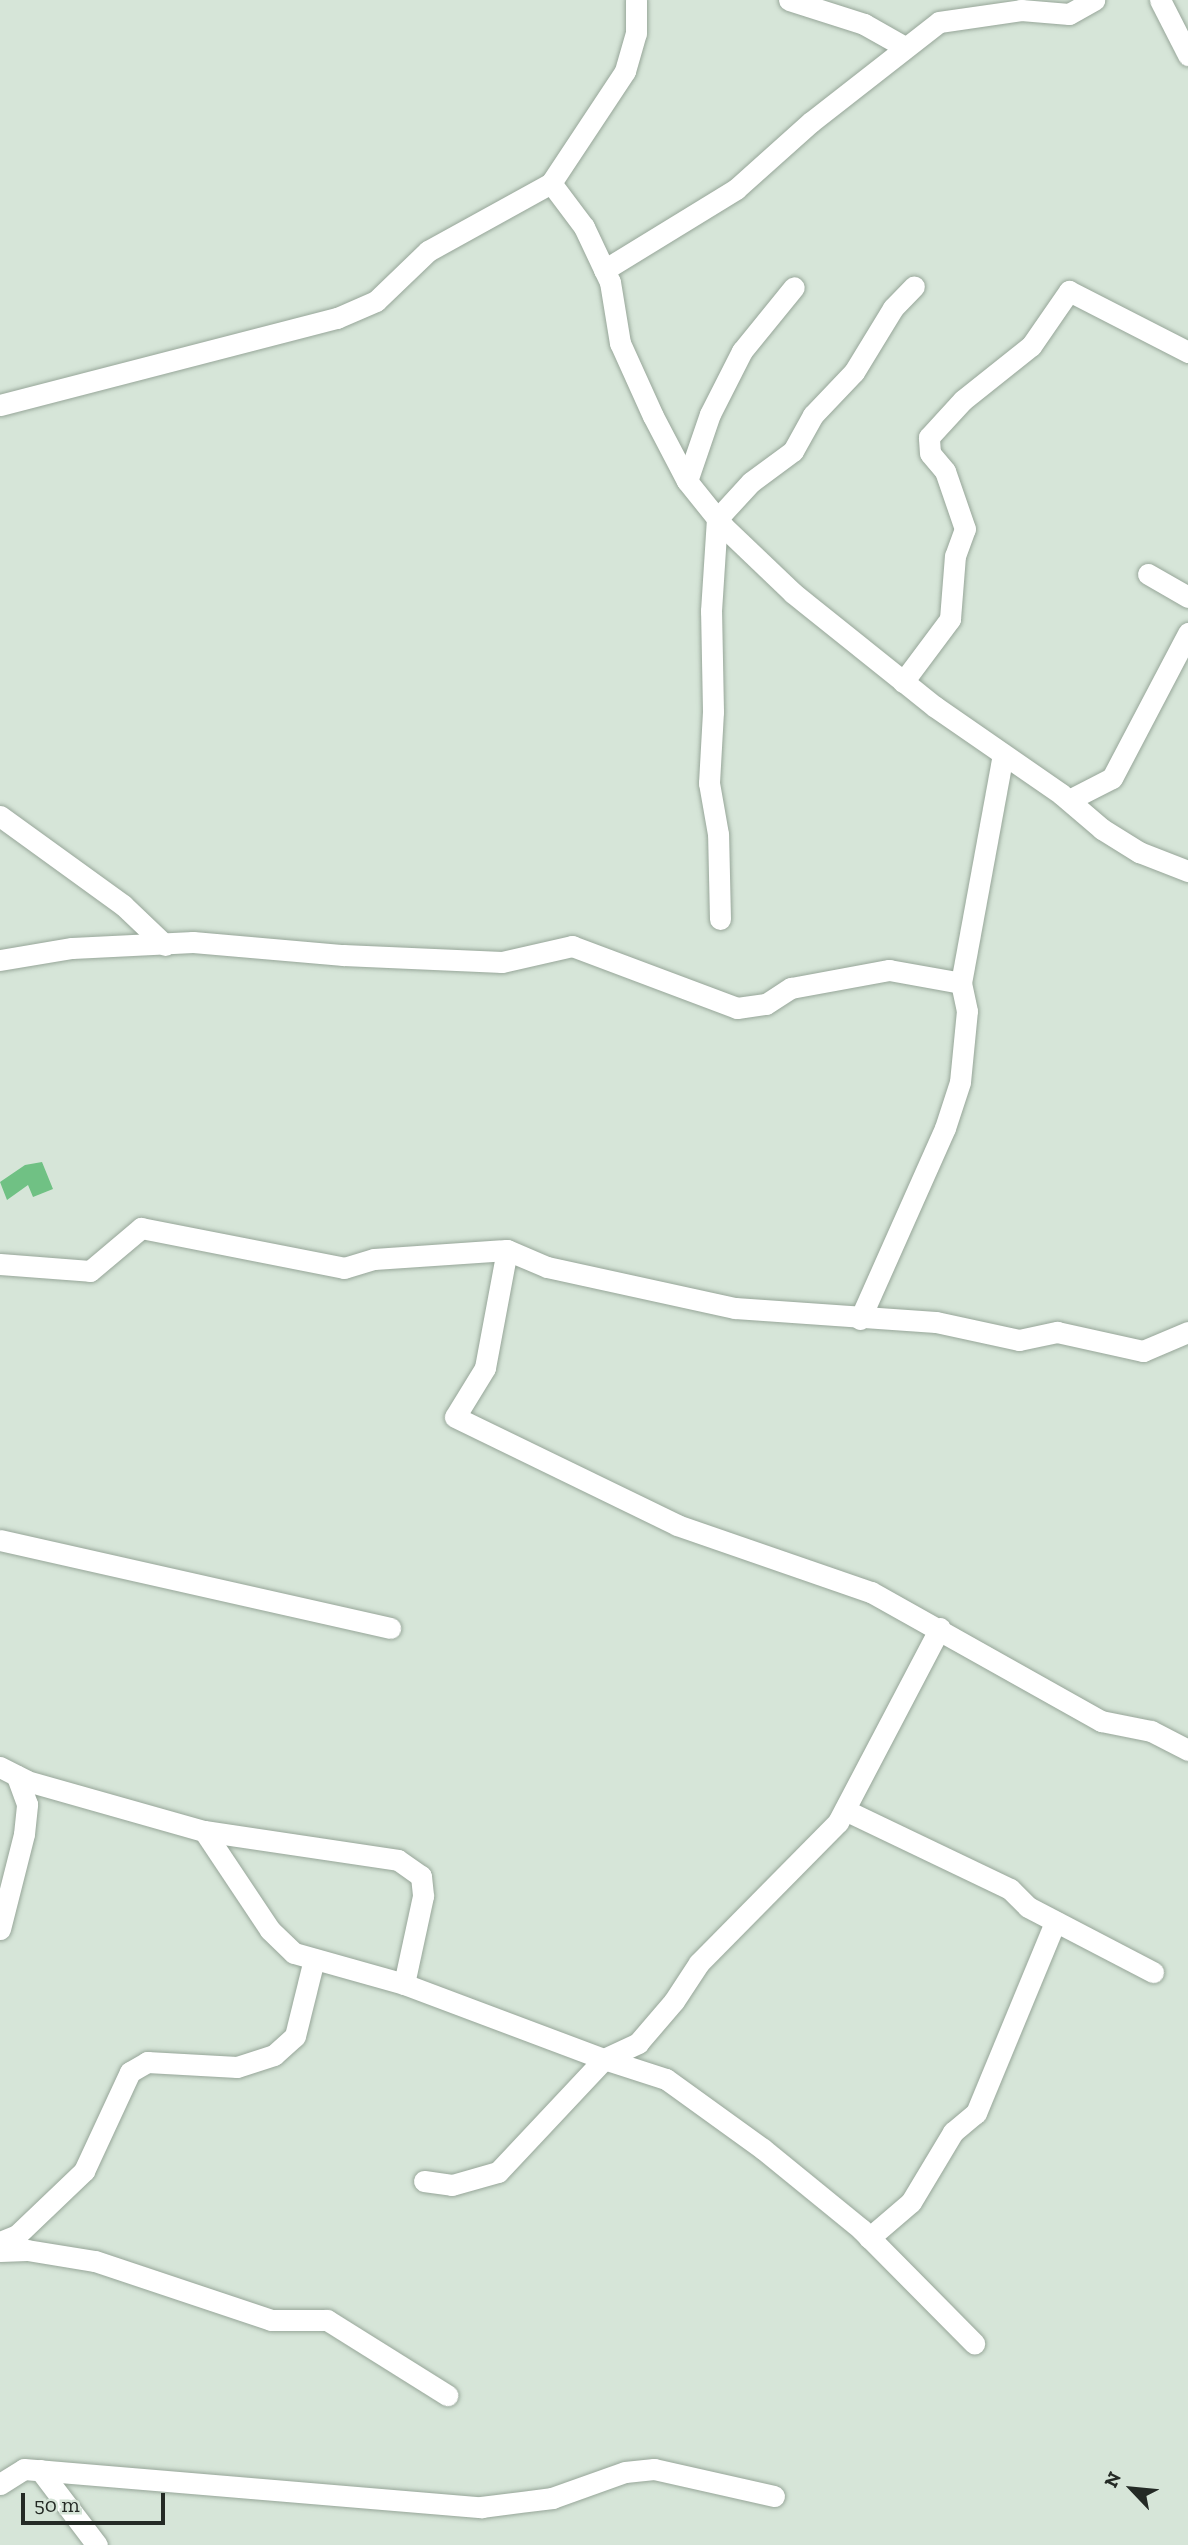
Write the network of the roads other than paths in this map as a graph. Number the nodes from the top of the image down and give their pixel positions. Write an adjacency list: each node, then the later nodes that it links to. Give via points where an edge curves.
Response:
1 (636, 0): 7 (street, via 636,33 625,71)
2 (789, 0): 5 (street, via 864,24)
3 (1094, 0): 5 (street, via 1069,14 1021,10 939,22)
4 (1160, 0): 6 (street)
5 (903, 46): 8 (street, via 736,189)
6 (1188, 55)
7 (551, 183): 8 (street, via 584,227); 12 (street, via 428,251 376,302 337,318)
8 (604, 270): 13 (street, via 620,343)
9 (794, 286): 13 (street, via 742,351 710,414)
10 (914, 286): 14 (street, via 893,308 854,372 813,415 793,451 751,482)
11 (1188, 352): 18 (street, via 1069,291 1031,346 962,400 929,437 930,453 945,471 965,529 955,556 950,619)
12 (0, 405)
13 (687, 481): 14 (street)
14 (718, 519): 18 (street, via 793,593); 23 (street, via 711,611 709,783 718,834)
15 (1148, 574): 16 (street)
16 (1188, 597)
17 (1188, 633): 20 (street, via 1112,778)
18 (903, 682): 19 (street)
19 (1003, 755): 20 (street); 26 (street)
20 (1069, 800): 22 (street, via 1139,852)
21 (0, 816): 24 (street, via 123,905)
22 (1188, 871)
23 (720, 919)
24 (165, 945): 25 (street, via 72,948); 26 (street, via 193,942 464,962 502,962 572,946 737,1008 766,1004 791,988 889,970)
25 (0, 960)
26 (961, 983): 29 (street, via 967,1011 960,1082 945,1128)
27 (507, 1250): 28 (street, via 374,1259 344,1268 141,1228 90,1271); 29 (street, via 547,1267 684,1298); 33 (street, via 485,1368 455,1417 677,1525 872,1592)
28 (0, 1264)
29 (860, 1319): 30 (street, via 936,1322 1019,1340 1057,1332 1143,1350)
30 (1188, 1332)
31 (0, 1540): 32 (street)
32 (390, 1628)
33 (940, 1628): 34 (street, via 1101,1721 1151,1731); 36 (street)
34 (1188, 1750)
35 (8, 1771): 37 (street); 39 (street, via 27,1804)
36 (845, 1810): 38 (street, via 1010,1889 1028,1907); 43 (street, via 749,1916 699,1963 638,2043)
37 (204, 1831): 40 (street, via 270,1930 293,1953); 42 (street, via 398,1860 421,1876 423,1896)
38 (1055, 1922): 41 (street); 45 (street, via 976,2113 953,2132 911,2202)
39 (0, 1929)
40 (314, 1959): 42 (street); 46 (street, via 295,2036 274,2055 237,2067 147,2062 130,2072 84,2171 17,2235)
41 (1153, 1972)
42 (404, 1984): 43 (street)
43 (604, 2059): 44 (street, via 498,2172 452,2185); 45 (street, via 666,2079 696,2097)
44 (424, 2181)
45 (869, 2238): 48 (street)
46 (0, 2242)
47 (0, 2252): 49 (street, via 27,2250 95,2261 271,2320 327,2320)
48 (974, 2343)
49 (447, 2395)
50 (40, 2470): 51 (street, via 24,2469); 52 (street, via 481,2507 552,2498 625,2472 654,2469); 53 (street)
51 (0, 2484)
52 (774, 2496)
53 (97, 2545)

